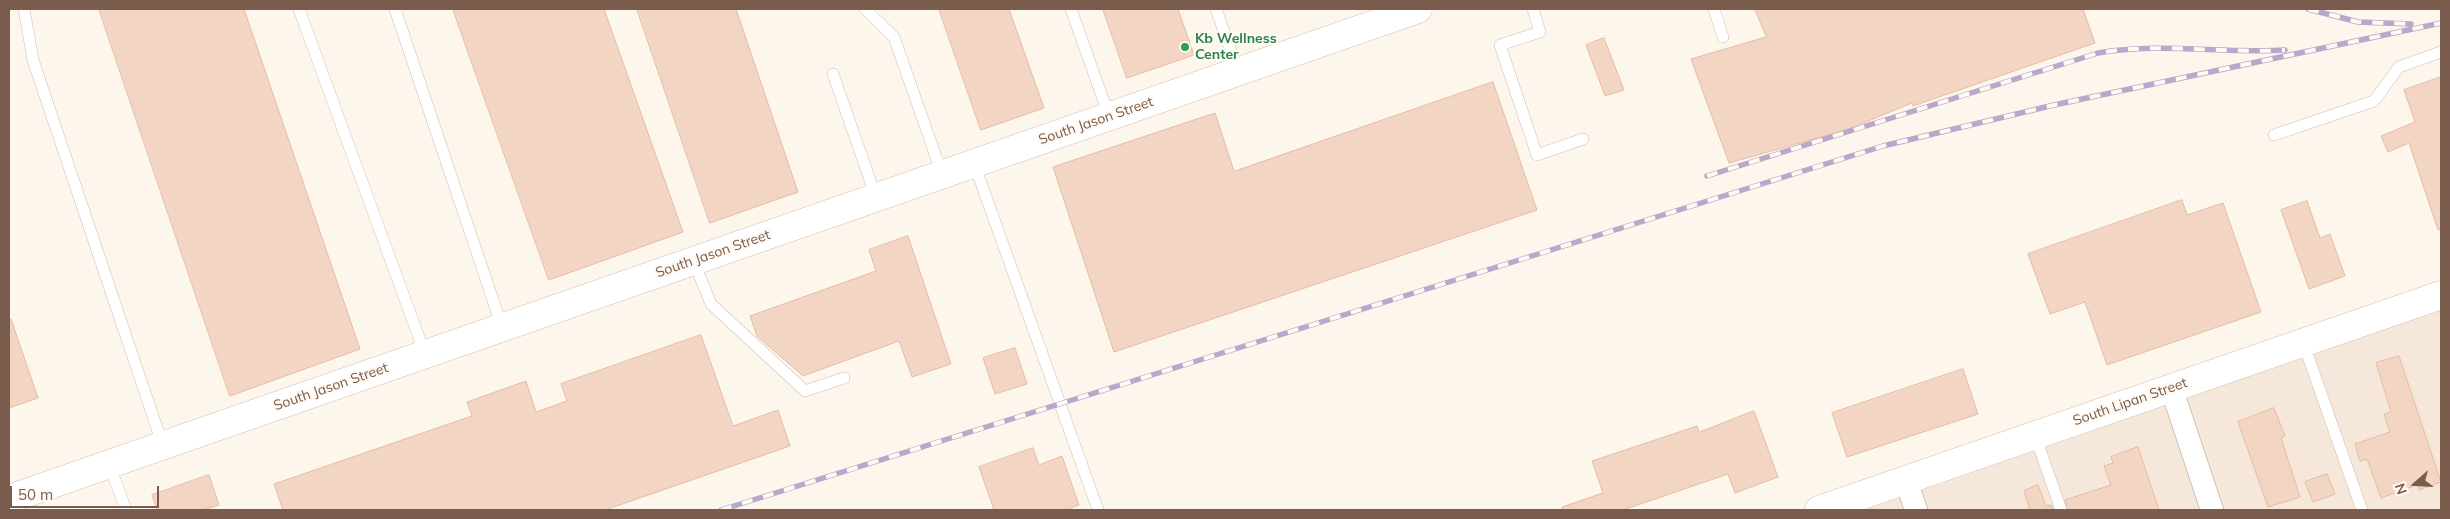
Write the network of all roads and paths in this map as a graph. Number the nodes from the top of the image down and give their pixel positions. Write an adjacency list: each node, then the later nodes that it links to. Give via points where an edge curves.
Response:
1 (24, 9): 28 (lane, via 33,60)
2 (299, 9): 24 (lane)
3 (394, 9): 22 (lane)
4 (865, 9): 18 (lane, via 894,37)
5 (1071, 9): 14 (lane)
6 (1216, 9): 12 (lane)
7 (1418, 9): 12 (street, South Jason Street)
8 (1532, 9): 16 (lane, via 1540,32 1500,45 1537,155)
9 (1714, 9): 10 (lane)
10 (1723, 37)
11 (2441, 52): 15 (lane, via 2399,67 2374,101)
12 (1238, 71): 14 (street, South Jason Street)
13 (833, 74): 19 (lane)
14 (1108, 116): 17 (street, South Jason Street)
15 (2274, 135)
16 (1583, 139)
17 (974, 163): 18 (street, South Jason Street); 33 (lane)
18 (942, 174): 19 (street, South Jason Street)
19 (876, 197): 20 (street, South Jason Street)
20 (694, 260): 22 (street, South Jason Street); 25 (lane, via 711,304 806,391)
21 (2441, 297): 23 (street, South Lipan Street)
22 (502, 327): 24 (street, South Jason Street)
23 (2303, 342): 26 (street, South Lipan Street); 38 (lane)
24 (425, 354): 28 (street, South Jason Street)
25 (844, 378)
26 (2171, 388): 27 (street, South Lipan Street); 37 (street)
27 (2034, 435): 30 (street, South Lipan Street); 36 (lane)
28 (163, 446): 29 (street, South Jason Street)
29 (109, 464): 31 (street, South Jason Street); 32 (lane)
30 (1906, 480): 34 (street, South Lipan Street); 35 (street)
31 (9, 499)
32 (126, 510)
33 (1098, 510)
34 (1820, 510)
35 (1916, 510)
36 (2061, 510)
37 (2212, 510)
38 (2362, 510)

